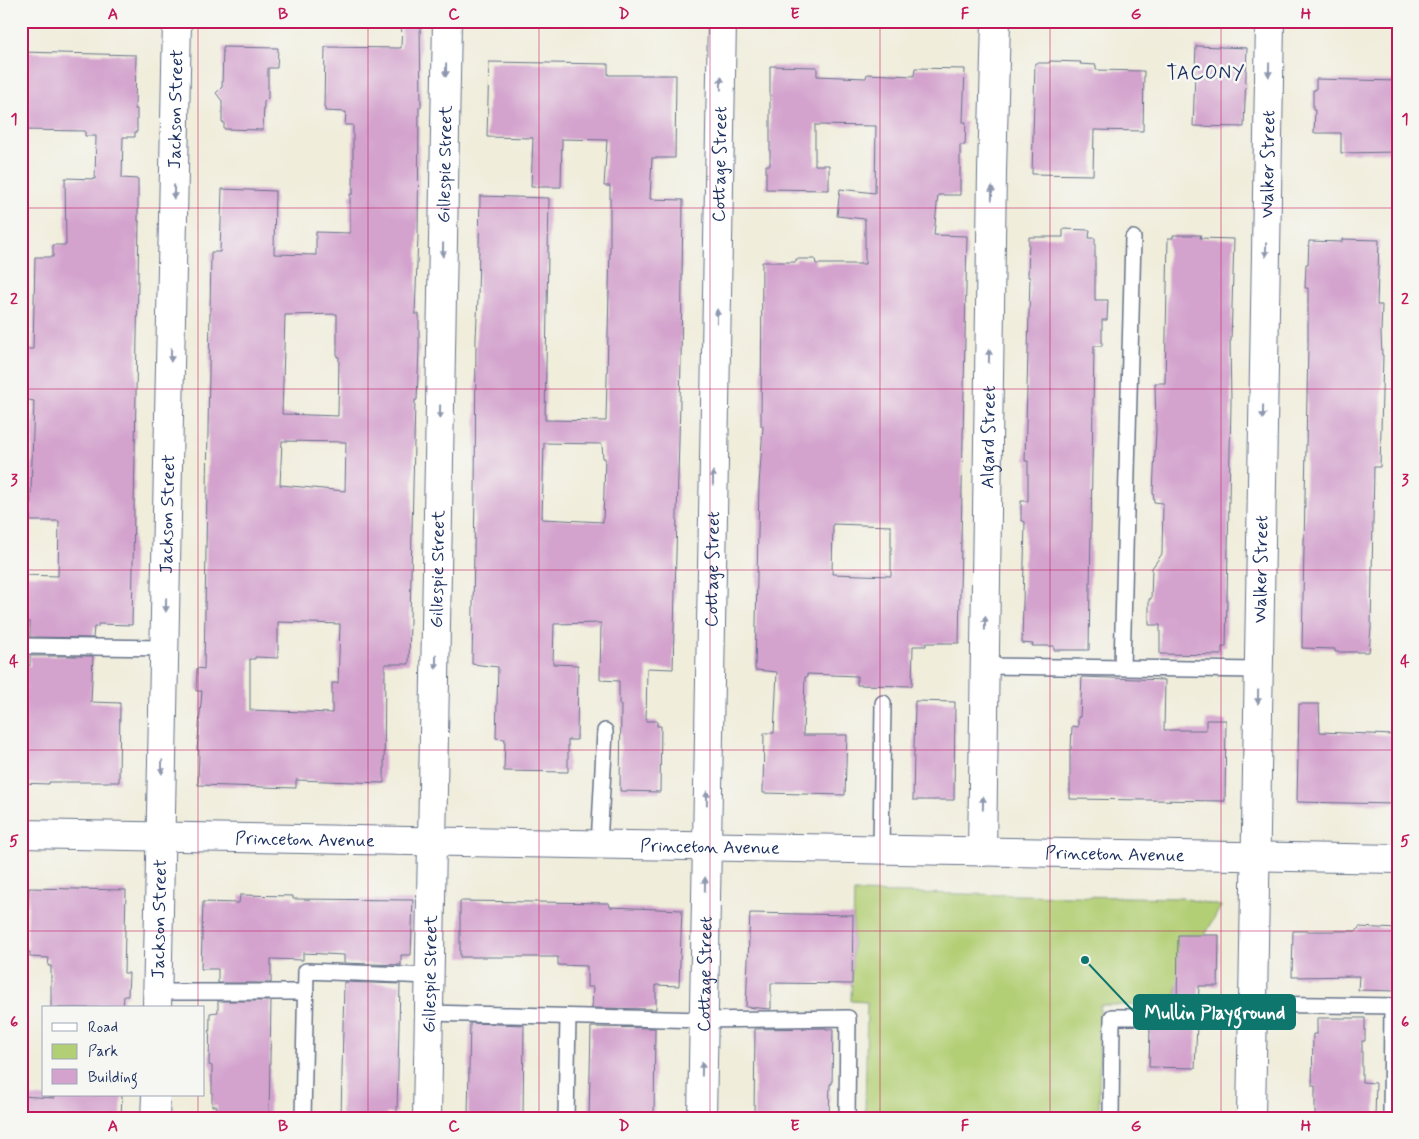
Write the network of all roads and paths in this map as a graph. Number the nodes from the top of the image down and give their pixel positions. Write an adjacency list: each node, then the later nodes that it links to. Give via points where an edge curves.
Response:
1 (177, 21): 8 (street, Jackson Street, one-way to 8)
2 (447, 21): 16 (street, Gillespie Street, one-way to 16)
3 (722, 21): 18 (street, Cottage Street, one-way to 3)
4 (996, 21): 9 (street, Algard Street, one-way to 4)
5 (1270, 21): 11 (street, Walker Street, one-way to 11)
6 (1133, 238): 10 (lane)
7 (21, 646): 8 (lane)
8 (165, 648): 15 (street, Jackson Street, one-way to 15)
9 (985, 666): 10 (lane); 20 (street, Algard Street, one-way to 9)
10 (1122, 667): 11 (lane)
11 (1258, 670): 21 (street, Walker Street, one-way to 21)
12 (883, 703): 19 (lane)
13 (605, 731): 17 (lane)
14 (21, 834): 15 (street, Princeton Avenue)
15 (161, 836): 16 (street, Princeton Avenue); 25 (street, Jackson Street)
16 (433, 842): 17 (street, Princeton Avenue); 23 (street, Gillespie Street)
17 (599, 845): 18 (street, Princeton Avenue)
18 (706, 847): 19 (street, Princeton Avenue); 30 (street, Cottage Street, one-way to 18)
19 (881, 850): 20 (street, Princeton Avenue)
20 (982, 852): 21 (street, Princeton Avenue)
21 (1255, 858): 22 (street, Princeton Avenue); 27 (street, Walker Street)
22 (1398, 860)
23 (430, 976): 24 (lane, via 306,971); 28 (street, Gillespie Street)
24 (306, 992): 25 (lane); 33 (lane)
25 (157, 1000)
26 (1395, 1006): 27 (lane); 40 (lane)
27 (1252, 1010): 38 (lane, via 1112,1017); 39 (street, Walker Street)
28 (429, 1013): 29 (lane); 34 (street, Gillespie Street)
29 (568, 1017): 30 (lane); 35 (lane)
30 (703, 1020): 36 (street, Cottage Street, one-way to 30); 37 (lane, via 848,1018)
31 (156, 1096): 32 (street)
32 (155, 1118)
33 (303, 1118)
34 (427, 1118)
35 (566, 1118)
36 (702, 1118)
37 (847, 1118)
38 (1111, 1118)
39 (1250, 1118)
40 (1391, 1118)

